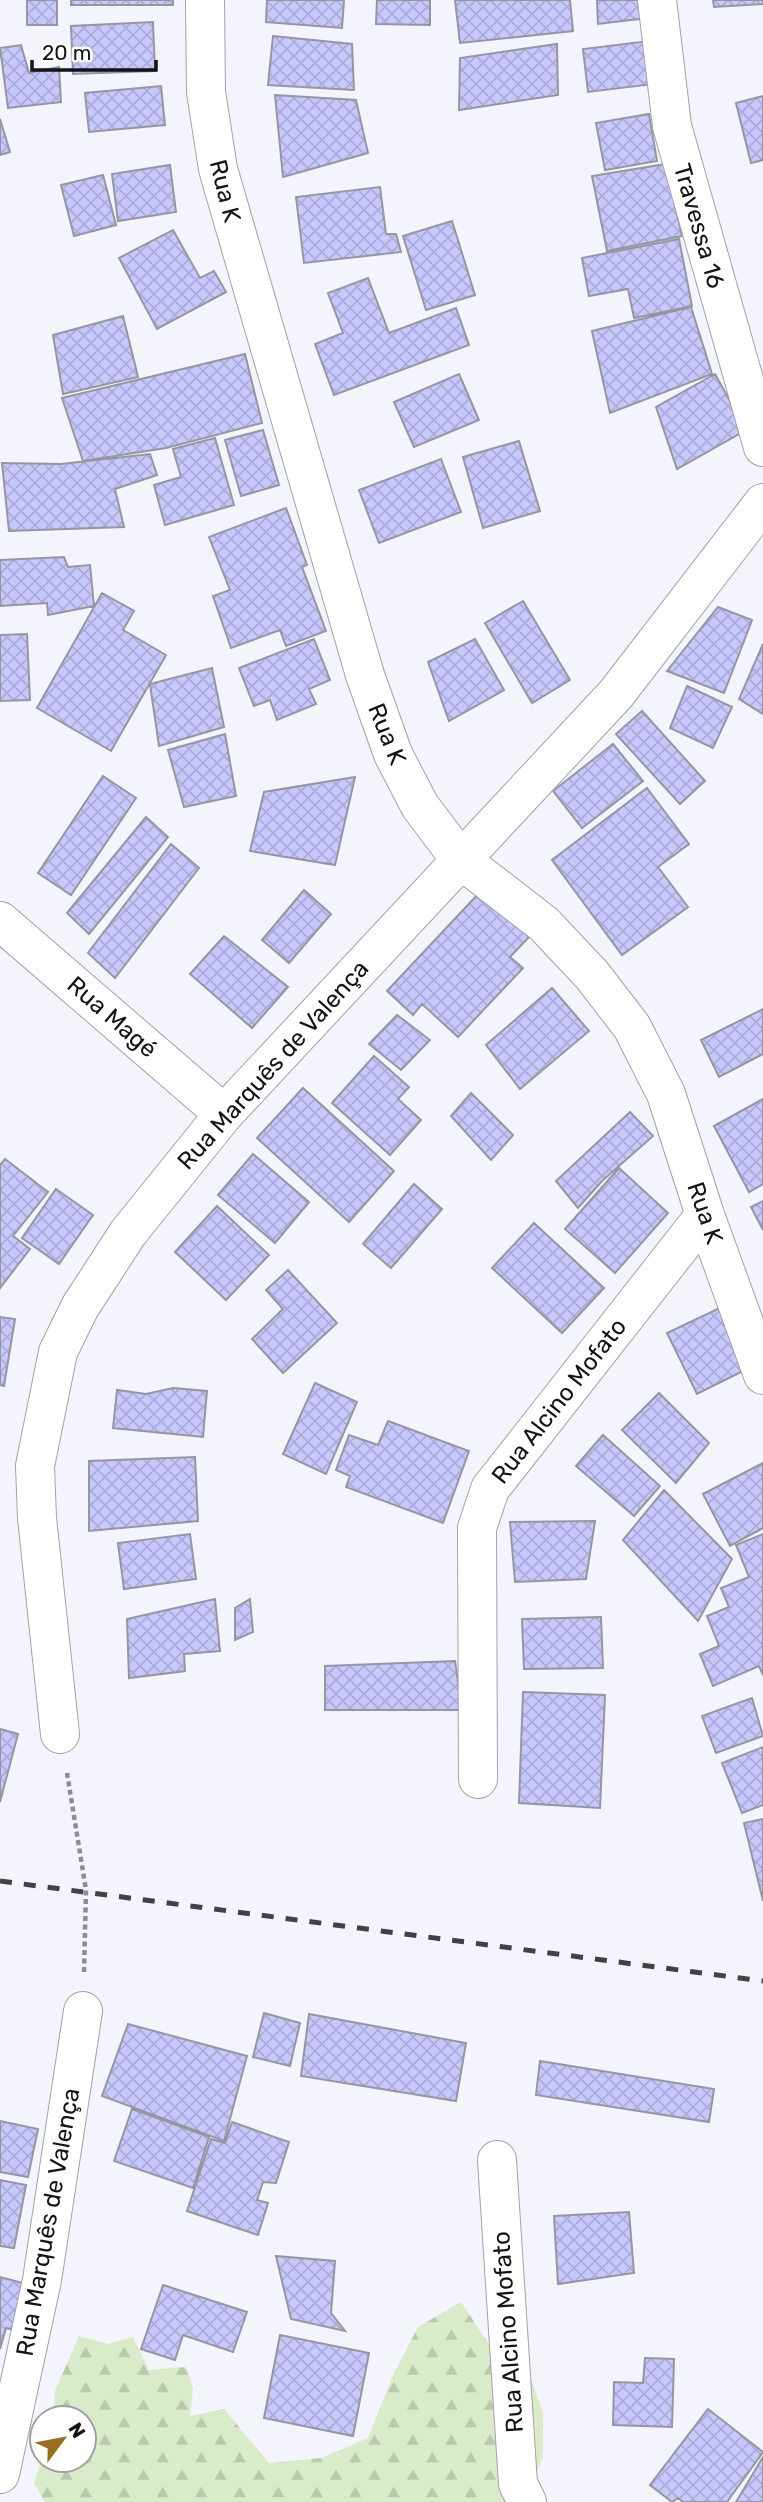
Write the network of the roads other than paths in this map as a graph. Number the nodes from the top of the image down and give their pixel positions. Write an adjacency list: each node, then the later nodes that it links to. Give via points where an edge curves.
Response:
1 (205, 0): 5 (street, Rua K, via 206,92 218,169 365,675 393,754 420,806)
2 (657, 0): 3 (street, Travessa 16, via 672,127)
3 (763, 447)
4 (763, 503): 5 (street, Rua Marquês de Valença, via 616,694)
5 (460, 859): 7 (street, Rua Marquês de Valença); 8 (street, Rua K, via 544,925 592,975 632,1027 666,1094)
6 (0, 921): 7 (street, Rua Magé)
7 (224, 1114): 10 (street, Rua Marquês de Valença, via 100,1272 58,1352 35,1466)
8 (705, 1215): 9 (street, Rua K); 11 (street, Rua Alcino Mofato, via 490,1489 477,1528)
9 (763, 1375)
10 (60, 1734)
11 (478, 1779)
12 (83, 2011): 14 (street, Rua Marquês de Valença, via 43,2280)
13 (497, 2160): 15 (street, Rua Alcino Mofato, via 518,2484)
14 (0, 2474)
15 (527, 2502)

